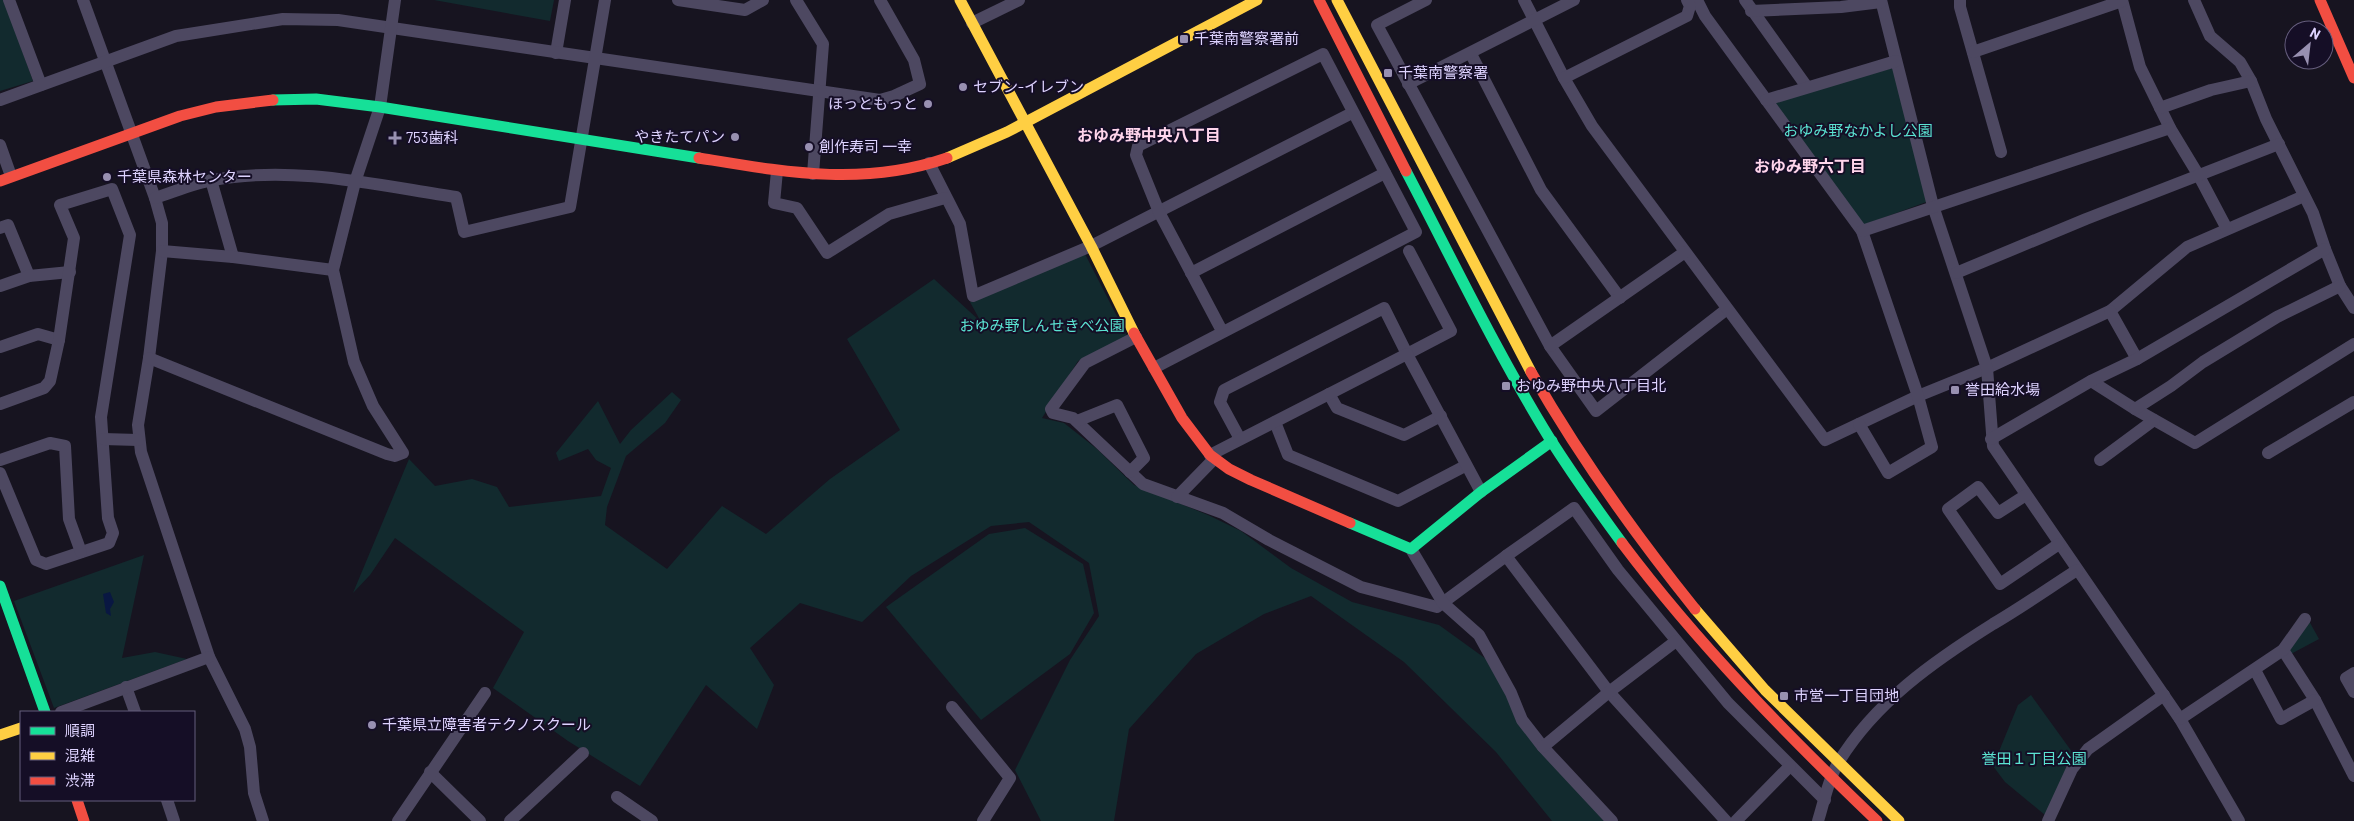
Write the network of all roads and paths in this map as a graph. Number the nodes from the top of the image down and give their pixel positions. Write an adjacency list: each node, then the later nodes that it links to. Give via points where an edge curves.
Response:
1 (9, 0): 40 (street)
2 (84, 0): 35 (street)
3 (394, 0): 29 (street)
4 (565, 0): 31 (street)
5 (605, 0): 33 (street)
6 (678, 0): 7 (street, via 745,10)
7 (764, 0)
8 (796, 0): 42 (street, via 823,44)
9 (880, 0): 42 (street, via 914,60 920,84 880,100)
10 (960, 0): 28 (street)
11 (1019, 0): 25 (street)
12 (1257, 0): 48 (street)
13 (1319, 0): 114 (street, via 1488,332)
14 (1337, 0): 153 (street, via 1501,317 1566,433 1649,552 1698,613 1765,690)
15 (1426, 0): 39 (street, via 1377,25)
16 (1524, 0): 27 (street)
17 (1574, 0): 27 (street)
18 (1687, 0): 36 (street, via 1690,6 1687,16)
19 (1697, 0): 44 (street, via 1705,16)
20 (1960, 0): 30 (street)
21 (2194, 0): 38 (street, via 2210,36 2240,62)
22 (2320, 0): 37 (street)
23 (1881, 1): 26 (street, via 1841,8); 34 (street)
24 (2122, 1): 30 (street); 46 (street, via 2140,67)
25 (1006, 3): 28 (street)
26 (1748, 6): 41 (street)
27 (1534, 21): 32 (street); 36 (street)
28 (972, 23): 48 (street)
29 (390, 29): 31 (street); 35 (street, via 338,20 283,19 176,36); 45 (street)
30 (1973, 52): 54 (street)
31 (556, 53): 33 (street)
32 (1470, 54): 39 (street); 84 (street, via 1541,190)
33 (594, 59): 42 (street); 51 (street)
34 (1896, 60): 41 (street); 66 (street)
35 (106, 62): 40 (street); 50 (street)
36 (1564, 78): 75 (street, via 1592,126)
37 (2354, 78)
38 (2251, 81): 46 (street, via 2211,90); 52 (street)
39 (1408, 84): 92 (street)
40 (41, 85): 43 (street)
41 (1808, 86): 44 (street)
42 (820, 90): 58 (street)
43 (0, 100)
44 (1766, 100): 70 (street)
45 (380, 107): 50 (street, via 316,99 253,101 180,116); 51 (street); 62 (street)
46 (2160, 108): 49 (street)
47 (1352, 113): 57 (street); 67 (street); 67 (street, via 1323,54 1138,146 1136,155)
48 (1024, 123): 55 (street, via 970,149); 71 (street)
49 (2170, 128): 59 (street); 66 (street)
50 (131, 133): 60 (street); 64 (street)
51 (580, 140): 56 (street); 62 (street, via 570,207 464,232 456,197)
52 (2279, 144): 59 (street); 63 (street)
53 (0, 145): 60 (street)
54 (2001, 152)
55 (929, 163): 58 (street, via 879,174); 65 (street)
56 (776, 171): 58 (street); 65 (street, via 774,204 797,208 827,253 889,214)
57 (1385, 173): 79 (street); 88 (street, via 1416,232)
58 (813, 174)
59 (2199, 176): 69 (street); 80 (street)
60 (6, 178)
61 (211, 180): 62 (street, via 312,175); 64 (street); 76 (street)
62 (355, 182): 77 (street)
63 (2304, 196): 69 (street); 72 (street)
64 (155, 198): 73 (street, via 162,223)
65 (945, 198): 71 (street, via 960,224 974,296)
66 (1933, 206): 70 (street); 80 (street)
67 (1158, 212): 71 (street); 79 (street)
68 (0, 228): 81 (street, via 8,225)
69 (2227, 229): 87 (street, via 2187,247)
70 (1862, 231): 101 (street)
71 (1091, 246): 89 (street)
72 (2325, 250): 83 (street); 96 (street)
73 (162, 251): 76 (street); 95 (street)
74 (1409, 251): 94 (street, via 1451,331)
75 (1685, 252): 84 (street); 86 (street)
76 (232, 257): 77 (street)
77 (333, 270): 95 (street, via 354,362 373,406 403,454 387,454)
78 (70, 272): 81 (street); 90 (street); 110 (street, via 74,238 60,204 112,189 130,235 101,417)
79 (1191, 273): 88 (street)
80 (1956, 273): 98 (street)
81 (29, 276): 82 (street)
82 (0, 286)
83 (2340, 286): 85 (street); 104 (street, via 2277,317)
84 (1620, 298): 92 (street)
85 (2354, 308)
86 (1727, 309): 92 (street, via 1596,411); 109 (street, via 1825,440)
87 (2110, 311): 96 (street); 98 (street)
88 (1222, 332): 97 (street)
89 (1136, 337): 97 (street); 107 (street, via 1085,363 1051,409 1053,413)
90 (59, 340): 93 (street, via 38,334); 103 (street, via 50,381 44,388)
91 (2354, 344): 106 (street, via 2195,443)
92 (1550, 346)
93 (0, 347)
94 (1407, 354): 100 (street); 105 (street); 111 (street, via 1384,308 1376,312 1224,390 1220,402)
95 (149, 358): 113 (street)
96 (2137, 359): 99 (street)
97 (1154, 368): 116 (street, via 1182,418)
98 (1987, 368): 101 (street); 112 (street)
99 (2091, 381): 104 (street); 112 (street)
100 (1329, 394): 105 (street, via 1337,408 1404,435); 108 (street)
101 (1918, 396): 109 (street); 109 (street, via 1932,447 1888,473)
102 (2354, 402): 115 (street)
103 (0, 404)
104 (2135, 409): 106 (street)
105 (1441, 416): 119 (street)
106 (2154, 420): 118 (street)
107 (1078, 421): 121 (street); 121 (street, via 1117,405 1144,458)
108 (1275, 422): 111 (street); 119 (street, via 1288,455 1398,501)
109 (1859, 424)
110 (104, 439): 113 (street); 127 (street, via 108,518 114,533 109,543)
111 (1240, 439): 116 (street)
112 (1991, 439): 123 (street, via 1992,446)
113 (138, 440): 135 (street)
114 (1552, 442): 122 (street); 157 (street, via 1615,533 1686,624 1730,676)
115 (2268, 453)
116 (1212, 457): 124 (street); 126 (street, via 1251,480)
117 (0, 460): 127 (street, via 50,443 65,446 69,519)
118 (2100, 460)
119 (1465, 466): 122 (street)
120 (0, 472): 127 (street, via 36,560 46,564)
121 (1130, 472): 124 (street, via 1143,484)
122 (1481, 492): 126 (street)
123 (2026, 495): 125 (street); 125 (street, via 1998,513 1978,487 1948,509 2000,584)
124 (1177, 497): 131 (street, via 1223,513 1361,587 1437,607)
125 (2059, 544): 129 (street)
126 (1410, 549): 131 (street)
127 (81, 552)
128 (1506, 556): 131 (street); 133 (street, via 1574,508 1618,570); 139 (street)
129 (2077, 570): 142 (street); 153 (street, via 1956,647 1892,697)
130 (0, 586): 145 (street)
131 (1443, 603): 151 (street, via 1479,635 1522,720)
132 (2305, 619): 134 (street)
133 (1676, 641): 139 (street); 154 (street, via 1728,703)
134 (2283, 650): 136 (street); 143 (street)
135 (209, 657): 138 (street); 164 (street, via 245,729 254,793)
136 (2255, 670): 143 (street, via 2281,719); 148 (street)
137 (2354, 673): 140 (street, via 2346,678)
138 (126, 687): 146 (street); 147 (street)
139 (1609, 692): 151 (street); 171 (street)
140 (2354, 692)
141 (485, 693): 155 (street)
142 (2164, 695): 148 (street); 176 (street, via 2088,749 2072,769)
143 (2315, 700): 156 (street)
144 (952, 707): 169 (street, via 1010,778)
145 (45, 711)
146 (64, 711)
147 (135, 711)
148 (2180, 719): 177 (street)
149 (20, 728): 150 (street)
150 (0, 735)
151 (1543, 747): 170 (street)
152 (583, 753): 167 (street)
153 (1838, 763): 157 (street); 175 (street)
154 (1790, 766): 159 (street); 172 (street)
155 (430, 772): 165 (street); 166 (street)
156 (2354, 776)
157 (1831, 779): 159 (street); 174 (street)
158 (617, 797): 168 (street)
159 (1824, 800): 173 (street)
160 (77, 801): 162 (street)
161 (167, 801): 163 (street)
162 (84, 821)
163 (174, 821)
164 (263, 821)
165 (398, 821)
166 (480, 821)
167 (510, 821)
168 (652, 821)
169 (983, 821)
170 (1612, 821)
171 (1726, 821)
172 (1736, 821)
173 (1818, 821)
174 (1877, 821)
175 (1899, 821)
176 (2048, 821)
177 (2239, 821)

